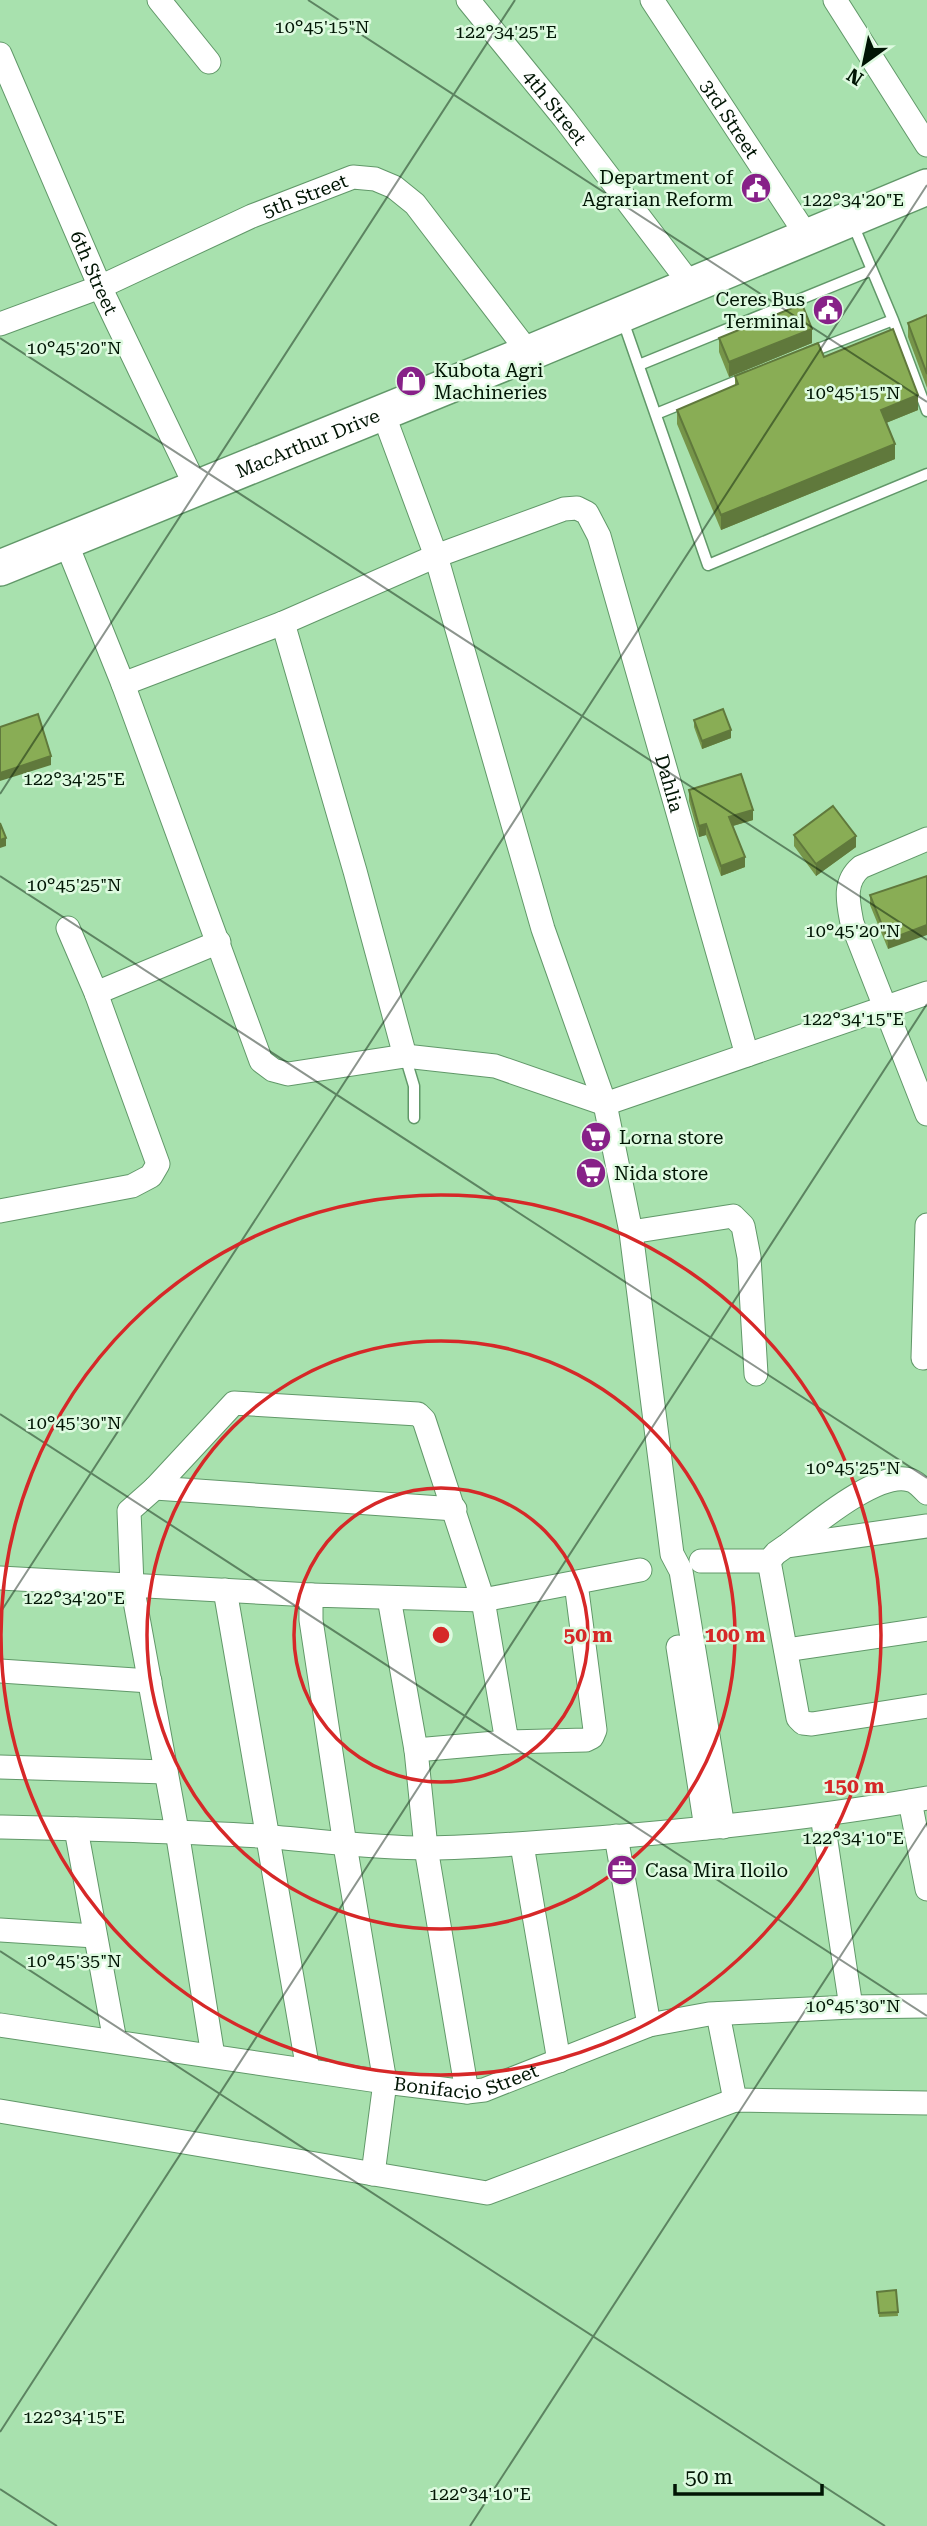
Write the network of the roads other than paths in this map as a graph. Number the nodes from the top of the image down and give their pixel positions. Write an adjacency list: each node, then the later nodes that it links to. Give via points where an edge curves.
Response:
1 (159, 0): 6 (street)
2 (468, 0): 12 (street, 4th Street)
3 (652, 0): 10 (street, 3rd Street)
4 (835, 0): 7 (street)
5 (0, 54): 13 (street, 6th Street)
6 (209, 62)
7 (927, 145)
8 (927, 187): 9 (main road, MacArthur Drive)
9 (851, 219): 10 (main road, MacArthur Drive); 11 (lane)
10 (807, 236): 12 (main road, MacArthur Drive)
11 (872, 270): 15 (lane); 19 (lane)
12 (691, 285): 14 (main road, MacArthur Drive)
13 (100, 287): 16 (street, 5th Street); 17 (street, 5th Street, via 325,186 353,177 375,179 415,204); 25 (street, 6th Street)
14 (621, 314): 17 (main road, MacArthur Drive); 19 (lane)
15 (893, 320): 18 (lane); 21 (lane)
16 (0, 324)
17 (529, 353): 22 (main road, MacArthur Drive)
18 (793, 359)
19 (639, 365): 23 (lane)
20 (755, 374): 23 (lane)
21 (927, 411)
22 (383, 413): 25 (main road, MacArthur Drive); 27 (street)
23 (656, 414): 24 (lane, via 708,565)
24 (927, 474)
25 (197, 487): 26 (main road, MacArthur Drive)
26 (65, 540): 28 (main road, MacArthur Drive); 30 (street)
27 (436, 556): 29 (street); 37 (street, Dahlia, via 564,509 587,513 599,536); 39 (street, via 543,929)
28 (0, 568)
29 (283, 623): 30 (street); 38 (street)
30 (123, 684): 33 (street)
31 (927, 839): 36 (street, via 861,867 849,883 852,923)
32 (68, 928): 34 (street)
33 (219, 942): 34 (street); 38 (street, via 261,1061 273,1070 288,1074)
34 (96, 993): 42 (street, via 158,1164 151,1176 132,1186)
35 (927, 993): 36 (street)
36 (885, 1007): 37 (street); 40 (street)
37 (747, 1055): 39 (street)
38 (405, 1056): 39 (street, via 495,1066); 41 (lane, via 414,1086)
39 (605, 1104): 44 (street)
40 (927, 1114)
41 (414, 1118)
42 (0, 1211)
43 (927, 1225): 45 (street)
44 (631, 1232): 46 (street, via 733,1216 743,1226); 73 (street, via 672,1554 666,1573 676,1583)
45 (923, 1358)
46 (756, 1374)
47 (155, 1488): 49 (street); 49 (street, via 234,1403 410,1412 424,1420); 56 (street, via 129,1511)
48 (927, 1493): 51 (street, via 910,1480 898,1479 856,1493)
49 (455, 1510): 60 (street)
50 (927, 1526): 51 (street)
51 (778, 1553): 52 (street); 62 (street)
52 (701, 1560)
53 (640, 1570): 55 (street)
54 (0, 1578): 56 (street)
55 (576, 1583): 60 (street); 66 (street, via 595,1730 592,1737)
56 (132, 1585): 57 (street); 64 (street)
57 (225, 1590): 58 (street); 77 (street)
58 (311, 1595): 59 (street); 78 (street)
59 (389, 1598): 60 (street); 67 (street)
60 (483, 1600): 66 (street)
61 (927, 1629): 62 (street)
62 (786, 1650): 65 (street, via 798,1718 803,1723)
63 (0, 1671): 64 (street)
64 (150, 1681): 69 (street)
65 (927, 1706)
66 (507, 1742): 67 (street)
67 (416, 1750): 80 (street)
68 (0, 1767): 69 (street)
69 (166, 1772): 75 (street)
70 (919, 1800): 71 (street); 81 (street)
71 (822, 1815): 73 (street); 85 (street)
72 (0, 1827): 74 (street)
73 (714, 1828): 76 (street)
74 (76, 1829): 75 (street); 83 (street)
75 (177, 1831): 77 (street); 90 (street)
76 (617, 1836): 79 (street); 88 (street)
77 (266, 1837): 78 (street); 92 (street)
78 (345, 1845): 80 (street); 93 (street)
79 (522, 1845): 80 (street); 91 (street)
80 (426, 1848): 94 (street)
81 (927, 1889)
82 (0, 1930): 83 (street)
83 (96, 1936): 89 (street)
84 (927, 2006): 85 (street, Bonifacio Street)
85 (851, 2007): 86 (street, Bonifacio Street)
86 (718, 2014): 88 (street, Bonifacio Street); 95 (street)
87 (0, 2025): 89 (street, Bonifacio Street)
88 (649, 2025): 91 (street, Bonifacio Street)
89 (115, 2041): 90 (street, Bonifacio Street)
90 (214, 2056): 92 (street, Bonifacio Street)
91 (559, 2061): 94 (street, Bonifacio Street, via 484,2090)
92 (308, 2070): 93 (street, Bonifacio Street)
93 (385, 2082): 94 (street, Bonifacio Street); 98 (street)
94 (467, 2092)
95 (735, 2101): 96 (street); 98 (street, via 487,2193)
96 (927, 2103)
97 (0, 2111): 98 (street)
98 (373, 2175)

